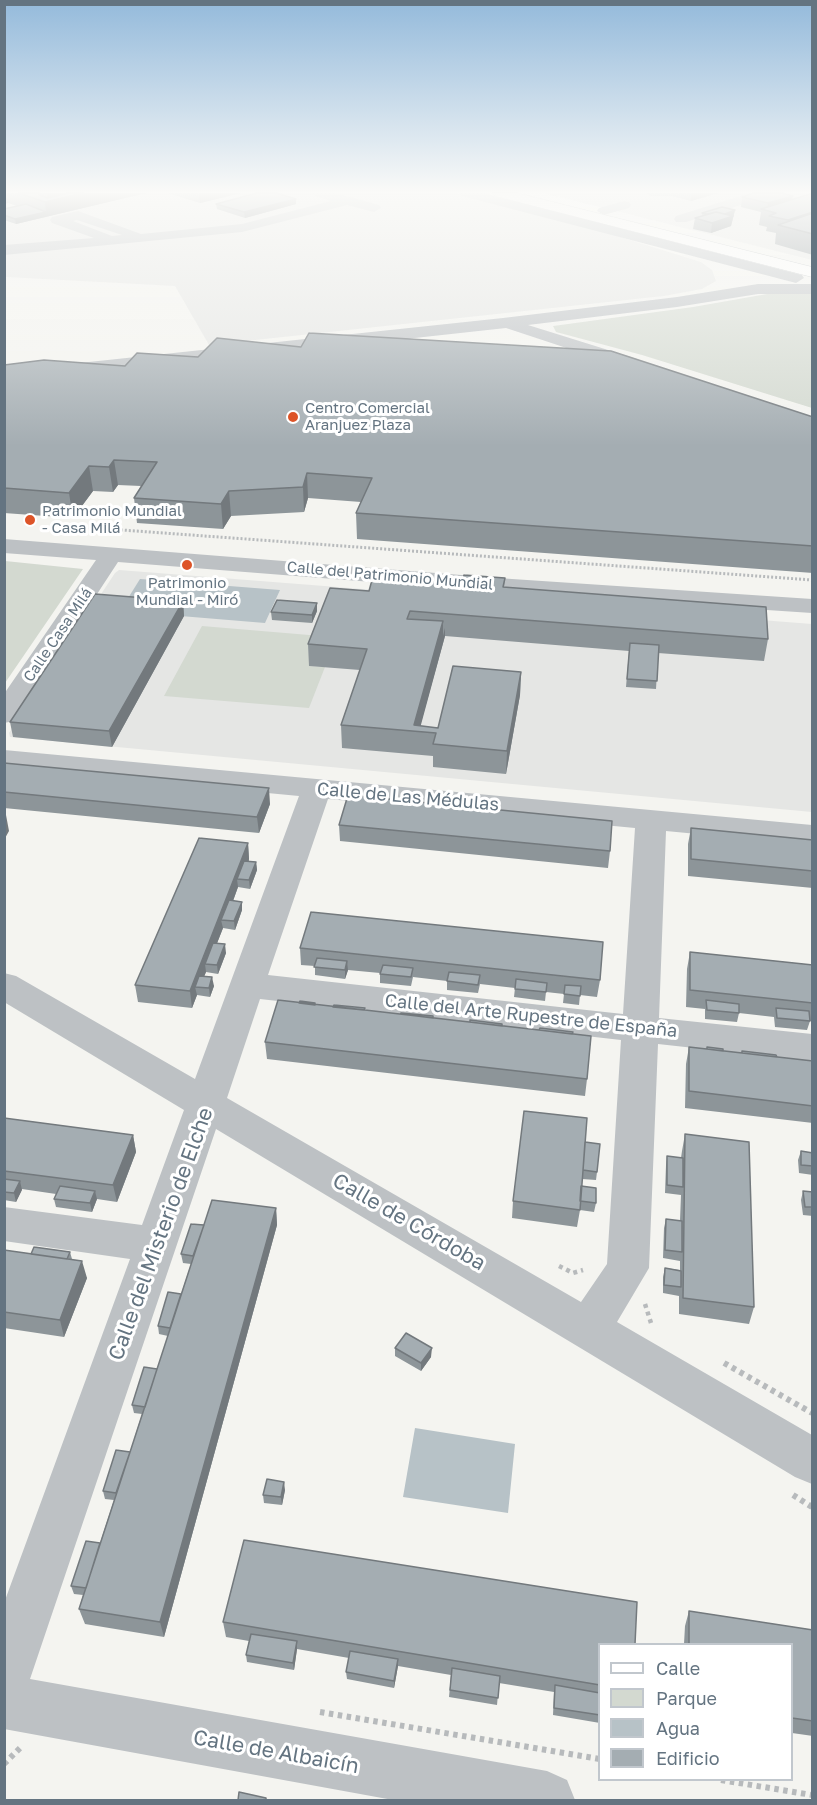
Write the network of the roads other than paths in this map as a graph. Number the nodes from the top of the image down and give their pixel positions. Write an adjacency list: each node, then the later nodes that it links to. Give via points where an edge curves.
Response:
1 (722, 277): 5 (street, via 713,290)
2 (794, 277): 3 (street)
3 (813, 282)
4 (813, 289): 5 (street, via 758,289)
5 (676, 302): 6 (street)
6 (503, 323): 7 (street); 8 (street)
7 (646, 368)
8 (4, 376)
9 (4, 531): 12 (street, Calle del Patrimonio Mundial)
10 (4, 546): 11 (street, Calle del Patrimonio Mundial)
11 (112, 554): 13 (street, Calle del Patrimonio Mundial); 14 (street, Calle Casa Milá)
12 (813, 590)
13 (813, 606)
14 (4, 715)
15 (4, 759): 16 (street, Calle de Las Médulas)
16 (316, 789): 17 (street, Calle de Las Médulas); 20 (street, Calle del Misterio de Elche)
17 (651, 820): 18 (street, Calle de Las Médulas); 21 (street)
18 (813, 835)
19 (4, 985): 23 (street, Calle de Córdoba)
20 (249, 985): 21 (street, Calle del Arte Rupestre de España); 23 (street, Calle del Misterio de Elche)
21 (640, 1028): 22 (street, Calle del Arte Rupestre de España); 26 (street, via 628,1268)
22 (813, 1048)
23 (207, 1104): 25 (street, Calle del Misterio de Elche); 26 (street, Calle de Córdoba)
24 (4, 1224): 25 (street)
25 (157, 1245): 28 (street, Calle del Misterio de Elche)
26 (589, 1328): 27 (street, Calle de Córdoba)
27 (813, 1461)
28 (4, 1678)
29 (12, 1725): 30 (street, Calle de Albaicín)
30 (547, 1800)

